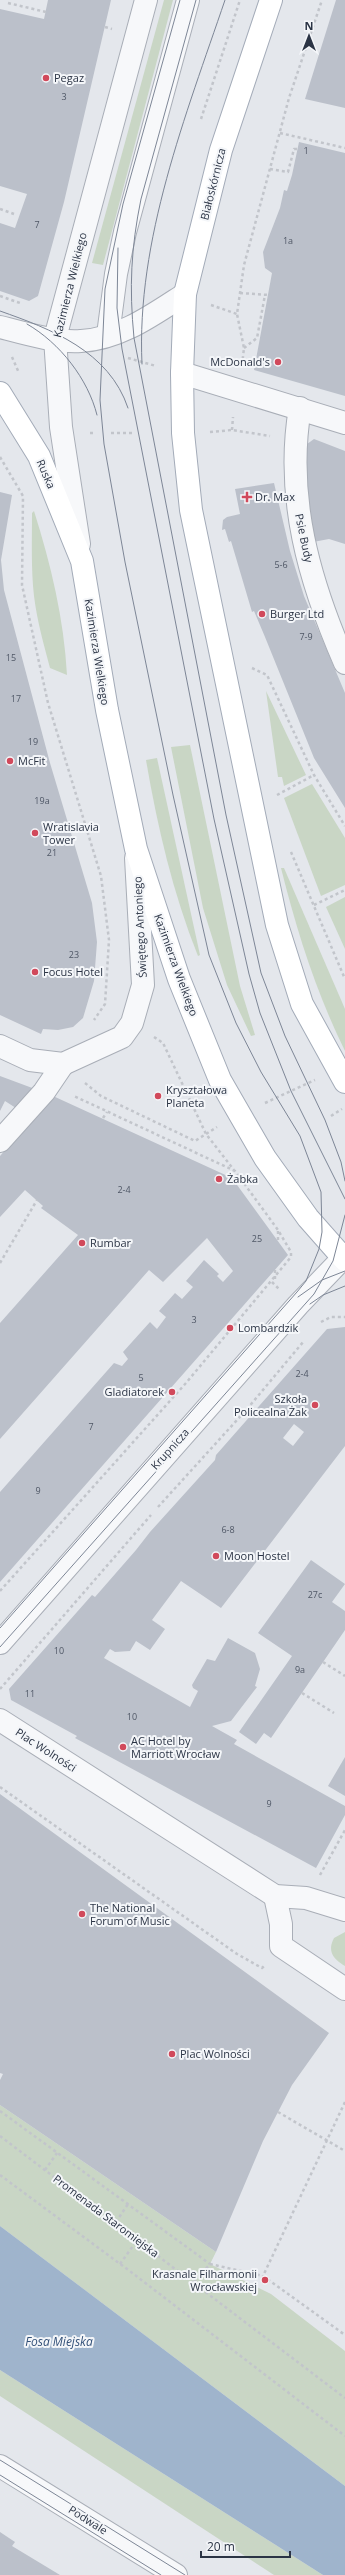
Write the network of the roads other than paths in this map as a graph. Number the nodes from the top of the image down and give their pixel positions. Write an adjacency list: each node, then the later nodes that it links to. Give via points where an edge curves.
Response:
1 (146, 0): 7 (street, Kazimierza Wielkiego)
2 (188, 0): 6 (street, via 125,232 116,274)
3 (271, 0): 4 (main road, Białoskórnicza, via 221,150)
4 (186, 294): 6 (street, via 127,329); 8 (main road, Białoskórnicza)
5 (7, 328): 7 (street)
6 (108, 336): 7 (street, via 81,341)
7 (55, 338): 12 (street, Kazimierza Wielkiego, via 62,427)
8 (182, 373): 10 (street); 17 (main road, via 183,440 191,510 277,925 302,1004)
9 (0, 393): 12 (main road, Ruska, via 39,456)
10 (300, 408): 11 (street); 13 (street, Psie Budy, via 294,440 295,488 305,553)
11 (345, 423)
12 (82, 560): 14 (main road, Kazimierza Wielkiego, via 107,710)
13 (345, 662)
14 (136, 849): 16 (street, Świętego Antoniego, via 143,985 132,1023 122,1037); 19 (main road, Kazimierza Wielkiego, via 179,979 220,1080 264,1158 308,1218)
15 (0, 1046): 16 (street, via 30,1060)
16 (63, 1064): 18 (street, via 49,1085)
17 (345, 1082)
18 (0, 1141)
19 (344, 1259): 20 (street, Krupnicza, via 298,1305)
20 (0, 1643)
21 (0, 1720): 22 (street, Plac Wolności)
22 (275, 1896): 23 (street, Plac Wolności, via 306,1898); 24 (street, via 281,1924 281,1946)
23 (345, 1910)
24 (345, 1988)
25 (0, 2466): 26 (street, Podwale)
26 (176, 2575)

